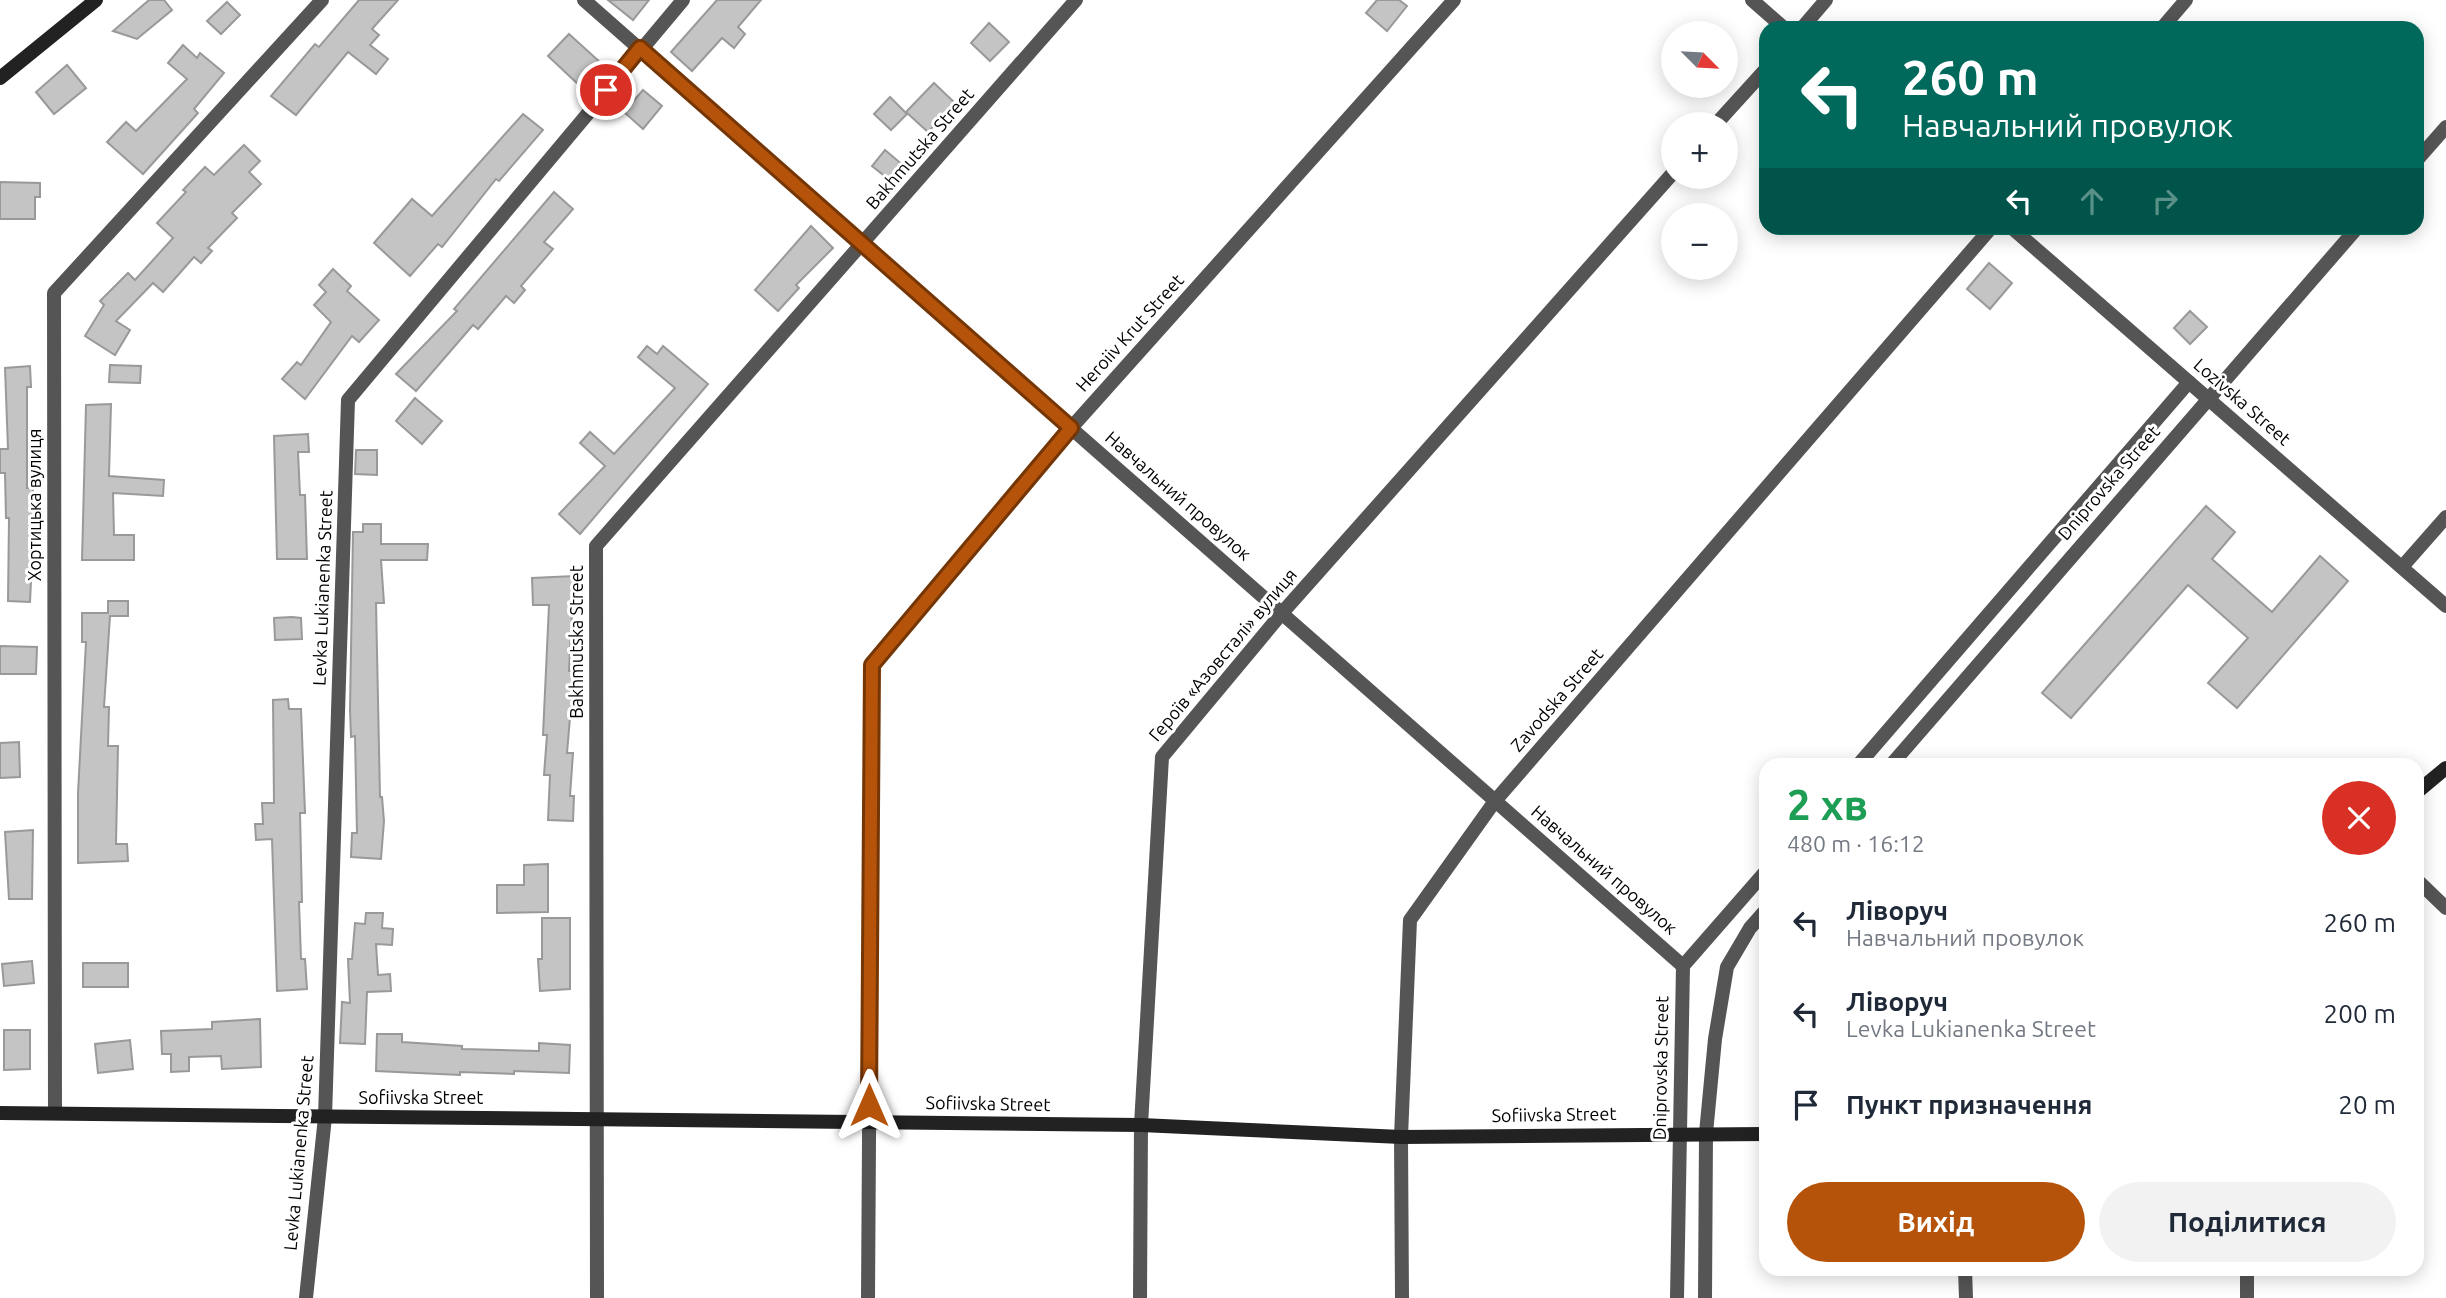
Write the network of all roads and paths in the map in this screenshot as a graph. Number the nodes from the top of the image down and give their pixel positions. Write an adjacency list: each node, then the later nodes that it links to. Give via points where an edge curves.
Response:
1 (96, 0): 15 (street)
2 (322, 0): 42 (street, Хортицька вулиця, via 54,293)
3 (583, 0): 13 (street, Навчальний провулок)
4 (683, 0): 13 (street, Levka Lukianenka Street)
5 (1076, 0): 23 (street, Bakhmutska Street)
6 (1454, 0): 26 (street, Heroiiv Krut Street)
7 (1752, 0): 10 (street)
8 (1826, 0): 11 (street)
9 (2186, 0): 12 (street)
10 (1776, 21)
11 (1808, 21)
12 (2168, 21)
13 (640, 48): 23 (street, Навчальний провулок); 43 (street, Levka Lukianenka Street, via 348,400)
14 (1759, 77): 16 (street)
15 (0, 78)
16 (1728, 112)
17 (2446, 127): 18 (street)
18 (2424, 152)
19 (1661, 187): 30 (street, Героїв «Азовсталі» вулиця)
20 (1985, 235): 35 (street, Zavodska Street)
21 (2020, 235): 24 (street, Lozivska Street)
22 (2351, 235): 25 (street, Dniprovska Street)
23 (862, 243): 26 (street, Навчальний провулок); 44 (street, Bakhmutska Street, via 596,546)
24 (2189, 382): 25 (street, Lozivska Street); 31 (street, Dniprovska Street)
25 (2207, 398): 28 (street, Lozivska Street); 32 (street, Dniprovska Street)
26 (1071, 428): 30 (street, Навчальний провулок); 45 (street, Heroiiv Krut Street, via 872,665)
27 (2446, 517): 28 (street)
28 (2402, 567): 29 (street, Lozivska Street)
29 (2446, 606)
30 (1282, 613): 35 (street, Навчальний провулок); 46 (street, Героїв «Азовсталі» вулиця, via 1162,757)
31 (1863, 758)
32 (1897, 758)
33 (2446, 768): 34 (street)
34 (2424, 786)
35 (1495, 801): 40 (street, Навчальний провулок); 50 (street, Zavodska Street, via 1410,920)
36 (1759, 879): 40 (street)
37 (2424, 887): 38 (street)
38 (2446, 908)
39 (1759, 918): 48 (street, via 1727,967)
40 (1683, 966): 47 (street, Dniprovska Street)
41 (0, 1113): 42 (street, Sofiivska Street)
42 (55, 1113): 43 (street, Sofiivska Street)
43 (325, 1117): 44 (street, Sofiivska Street); 53 (street, Levka Lukianenka Street)
44 (598, 1119): 45 (street, Sofiivska Street); 54 (street, Bakhmutska Street)
45 (869, 1122): 46 (street, Sofiivska Street); 55 (street, Heroiiv Krut Street)
46 (1142, 1125): 50 (street, Sofiivska Street); 56 (street, Героїв «Азовсталі» вулиця)
47 (1679, 1133): 48 (street, Sofiivska Street); 50 (street, Sofiivska Street); 58 (street, Dniprovska Street)
48 (1706, 1133): 49 (street, Sofiivska Street); 59 (street)
49 (1759, 1133)
50 (1401, 1137): 57 (street, Zavodska Street)
51 (1965, 1276): 60 (street)
52 (2247, 1276): 61 (street)
53 (306, 1298)
54 (597, 1298)
55 (868, 1298)
56 (1140, 1298)
57 (1402, 1298)
58 (1677, 1298)
59 (1705, 1298)
60 (1966, 1298)
61 (2247, 1298)

